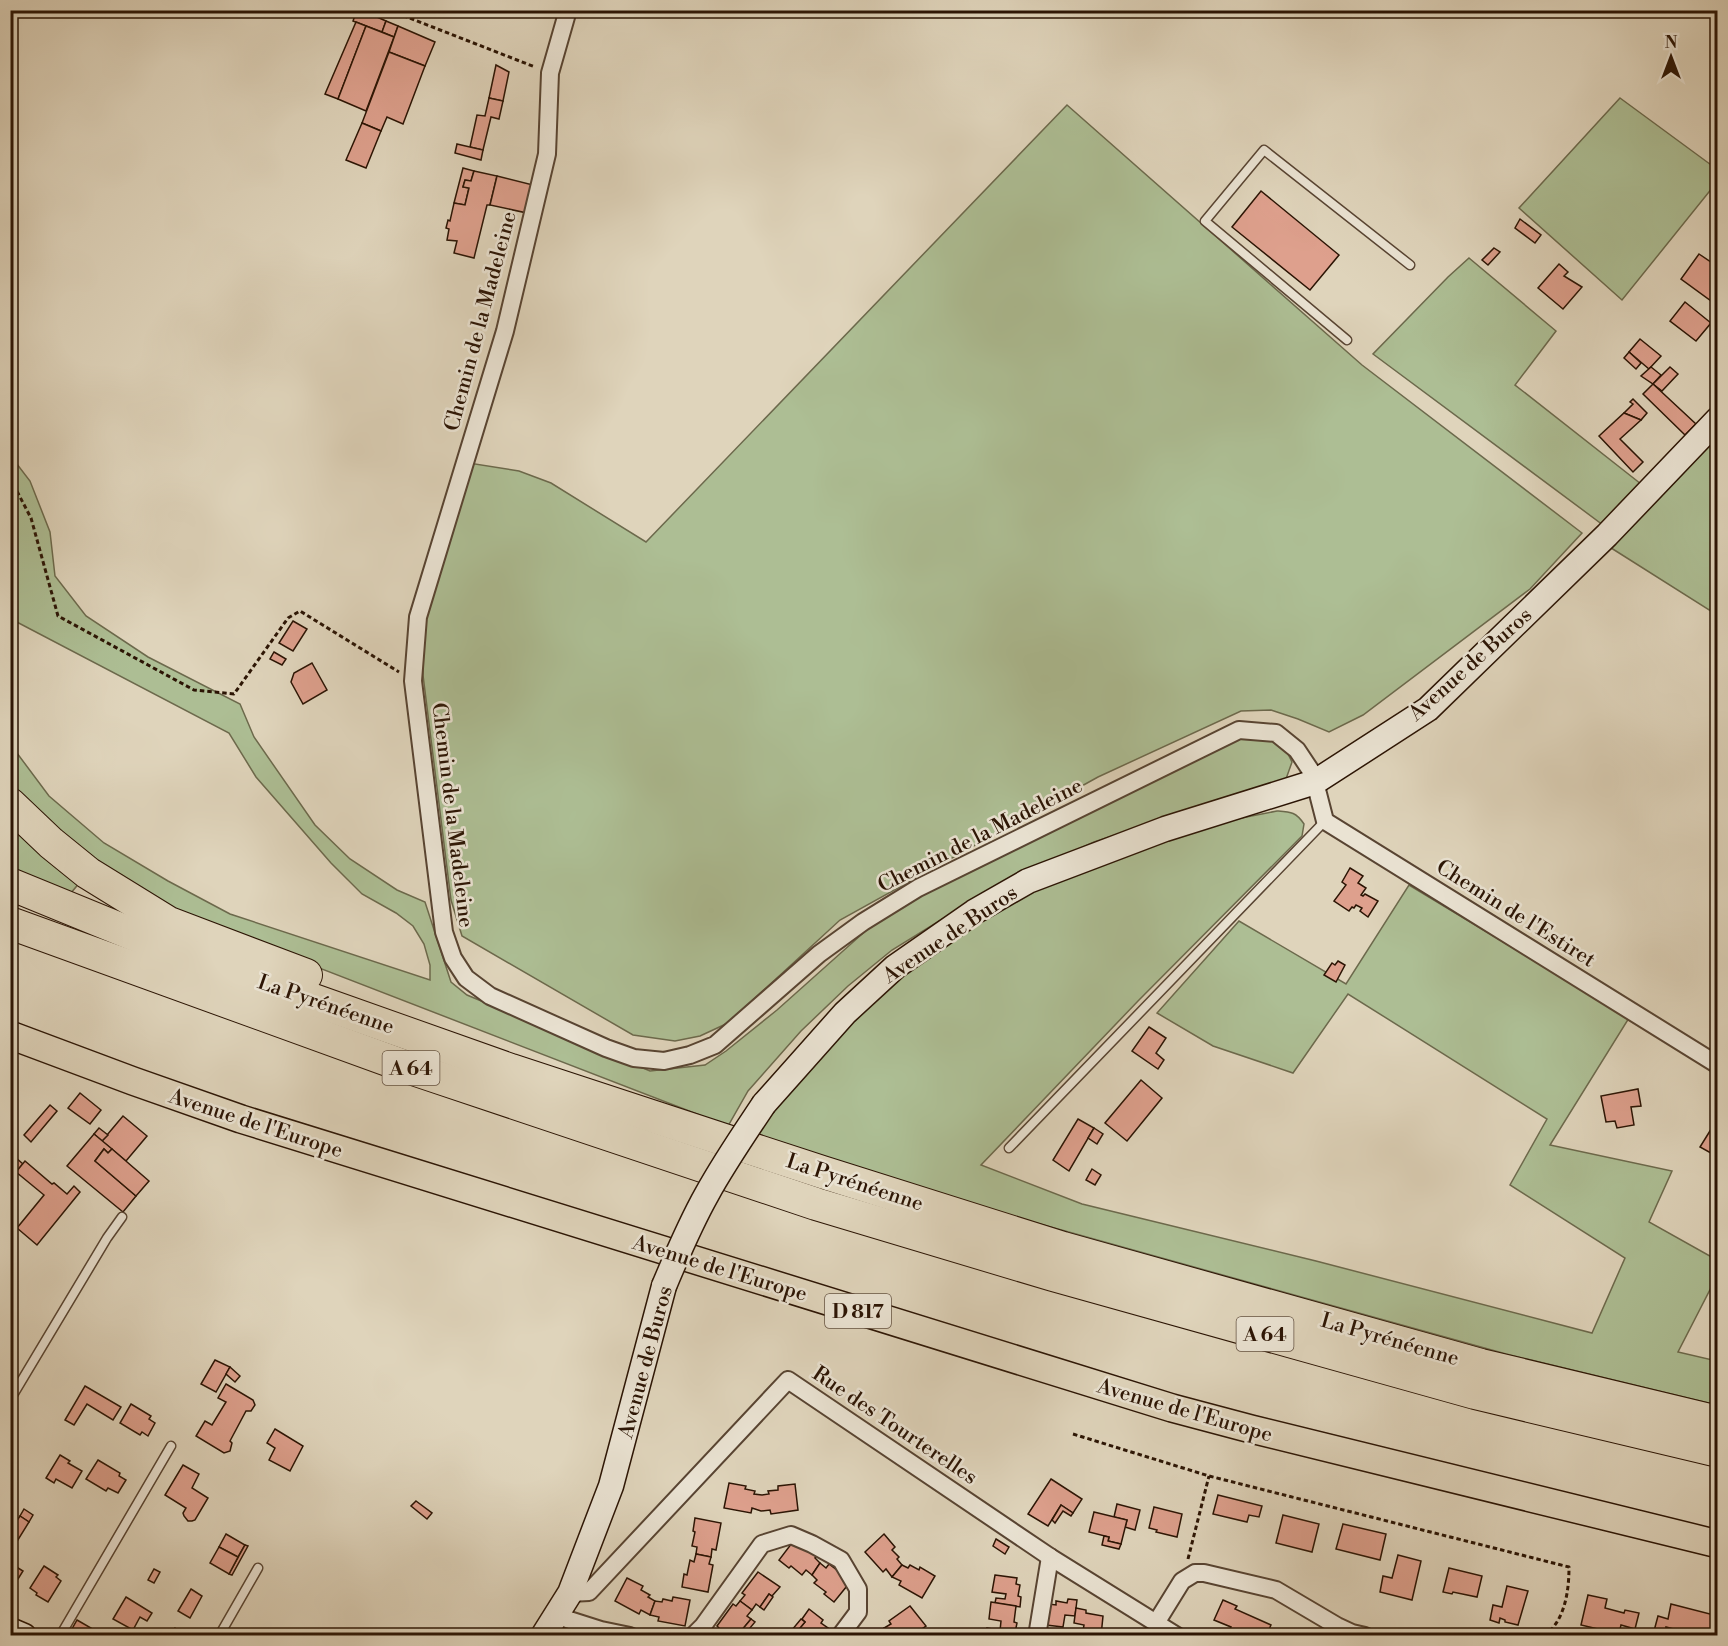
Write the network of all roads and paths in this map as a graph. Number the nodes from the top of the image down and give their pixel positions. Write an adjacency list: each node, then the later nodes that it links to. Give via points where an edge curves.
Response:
1 (389, 10): 3 (path)
2 (568, 10): 3 (street, Chemin de la Madeleine)
3 (550, 73): 8 (street, Chemin de la Madeleine, via 546,154 505,331 418,616)
4 (1410, 265): 5 (lane, via 1264,150 1205,221)
5 (1347, 340)
6 (1718, 419): 9 (street, Avenue de Buros, via 1607,535 1428,709)
7 (10, 478): 8 (path, via 31,518 58,616 194,690 234,694 288,618 300,611)
8 (413, 681): 9 (street, Chemin de la Madeleine, via 444,933 453,958 466,978 490,996 633,1058 664,1060 715,1045 819,954 918,888 1239,730 1276,733 1297,750)
9 (1315, 782): 11 (street); 29 (street, Avenue de Buros, bridge, via 1165,829 1028,882 974,912 895,967 844,1013 764,1104 734,1148 683,1240 664,1286 611,1486)
10 (10, 804): 16 (highway, via 88,873 169,923 488,1044)
11 (1325, 820): 15 (street, Chemin de l'Estiret); 17 (lane)
12 (10, 884): 16 (highway, La Pyrénéenne / A 64, via 164,947)
13 (10, 922): 23 (highway, La Pyrénéenne / A 64, via 407,1067 816,1204 1475,1393)
14 (10, 1035): 25 (main road, Avenue de l'Europe / D 817, via 241,1119 1100,1386 1251,1429)
15 (1718, 1065)
16 (511, 1070): 20 (highway, La Pyrénéenne / A 64, via 1063,1248 1481,1365)
17 (1009, 1148)
18 (122, 1217): 19 (lane)
19 (10, 1400)
20 (1718, 1422)
21 (1073, 1434): 24 (path)
22 (171, 1446): 35 (lane)
23 (1718, 1451)
24 (1209, 1476): 28 (path, via 1187,1558); 43 (path, via 1569,1567 1562,1609 1556,1624)
25 (1718, 1544)
26 (1050, 1557): 29 (street, Rue des Tourterelles, via 788,1380 589,1592); 31 (street, Rue des Tourterelles); 40 (street)
27 (258, 1568): 36 (lane)
28 (1195, 1574): 31 (street, via 1182,1581); 42 (street, via 1276,1590 1337,1626)
29 (570, 1593): 30 (street, Avenue de Buros)
30 (557, 1616): 37 (street, Avenue de Buros); 38 (street)
31 (1156, 1623): 41 (street, Rue des Tourterelles)
32 (10, 1630): 34 (street)
33 (700, 1632): 39 (street, via 762,1544 791,1535 841,1560 858,1589 858,1612)
34 (24, 1635)
35 (60, 1635)
36 (219, 1635)
37 (543, 1635)
38 (630, 1635)
39 (840, 1635)
40 (1037, 1635)
41 (1177, 1635)
42 (1365, 1635)
43 (1544, 1635)

